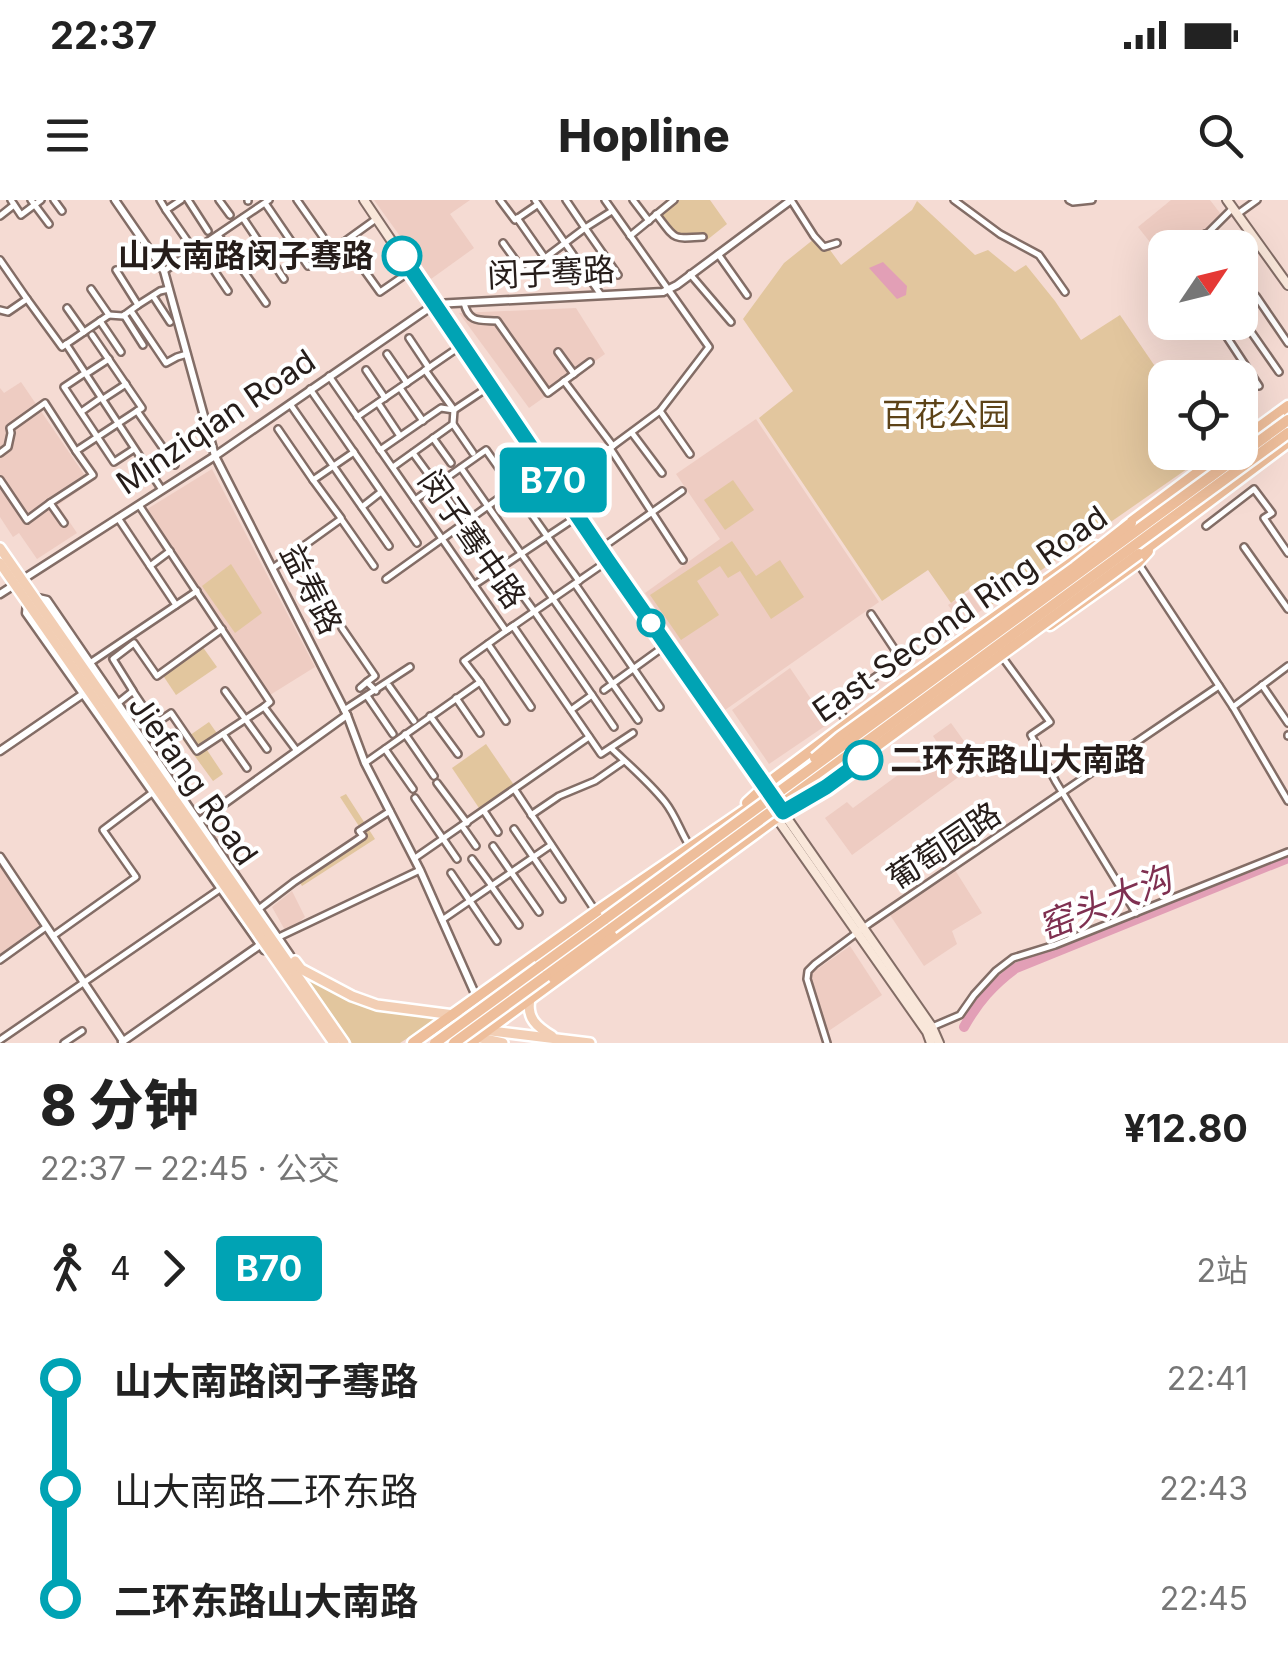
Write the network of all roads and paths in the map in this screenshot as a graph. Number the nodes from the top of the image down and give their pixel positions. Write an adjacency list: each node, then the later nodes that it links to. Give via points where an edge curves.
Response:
1 (54, 200): 23 (street)
2 (115, 200): 52 (street, 益寿路)
3 (160, 200): 24 (street)
4 (184, 200): 24 (street); 36 (street)
5 (219, 200): 27 (street)
6 (297, 200): 44 (street)
7 (364, 200): 30 (main road)
8 (500, 200): 31 (street)
9 (566, 200): 34 (street)
10 (605, 200): 25 (street)
11 (634, 200): 32 (street)
12 (791, 200): 42 (street, via 824,247); 46 (street)
13 (954, 200): 61 (street, via 1039,255)
14 (1069, 200): 15 (street)
15 (1092, 200)
16 (1257, 200): 22 (street)
17 (672, 201): 26 (street)
18 (35, 202): 21 (street, via 20,214); 33 (street)
19 (267, 202): 29 (street); 49 (street)
20 (536, 202): 31 (street); 41 (street)
21 (12, 203): 28 (street)
22 (1232, 206): 35 (street); 56 (main road)
23 (62, 210)
24 (166, 210): 43 (street)
25 (612, 211): 34 (street); 38 (street)
26 (656, 214): 32 (street); 39 (street, via 678,239)
27 (230, 215)
28 (0, 216)
29 (242, 218): 37 (street); 55 (street)
30 (376, 218): 51 (main road); 51 (street, via 344,242 380,292)
31 (517, 218): 47 (street)
32 (649, 220): 38 (street)
33 (49, 224)
34 (586, 228): 41 (street); 54 (street)
35 (1208, 230)
36 (208, 231)
37 (218, 234): 45 (street); 67 (street)
38 (630, 236): 59 (street)
39 (704, 237)
40 (504, 243): 47 (street, via 524,272)
41 (564, 243): 47 (street); 64 (street)
42 (836, 243)
43 (190, 246)
44 (330, 247)
45 (199, 248): 52 (street); 60 (street)
46 (718, 254): 53 (street); 62 (street)
47 (546, 257)
48 (0, 260): 66 (street)
49 (308, 266)
50 (116, 270): 70 (street)
51 (412, 270): 69 (main road)
52 (164, 271): 58 (street, 益寿路)
53 (690, 274): 59 (street); 78 (street)
54 (618, 275)
55 (284, 279)
56 (1288, 284)
57 (91, 288): 75 (street)
58 (169, 289): 63 (street); 90 (street, 益寿路)
59 (669, 290): 64 (street, 闵子骞路); 113 (street, via 708,348)
60 (228, 291)
61 (1065, 292)
62 (748, 295)
63 (152, 296): 70 (street); 77 (street)
64 (601, 296): 68 (street, 闵子骞路)
65 (1258, 299): 84 (street)
66 (27, 300): 72 (street); 85 (street)
67 (266, 303)
68 (464, 303): 69 (street, 闵子骞路); 100 (street, via 474,319 497,321 548,393)
69 (435, 304): 87 (main road); 99 (street, Minziqian Road)
70 (138, 306): 73 (street)
71 (68, 308): 79 (street)
72 (0, 310)
73 (130, 310): 74 (street); 90 (street, via 166,364)
74 (124, 315): 75 (street); 86 (street)
75 (108, 316): 76 (street)
76 (100, 321): 79 (street); 88 (street)
77 (170, 322)
78 (731, 322)
79 (84, 332): 85 (street)
80 (92, 335): 92 (street)
81 (408, 338): 94 (street)
82 (1229, 340): 104 (street)
83 (1256, 340): 96 (street)
84 (1288, 343)
85 (66, 344): 97 (street)
86 (142, 344)
87 (463, 344): 94 (street); 103 (main road)
88 (121, 352)
89 (558, 352): 98 (street)
90 (187, 354): 137 (street, 益寿路)
91 (387, 354): 102 (street)
92 (108, 358): 97 (street); 101 (street)
93 (590, 362): 98 (street)
94 (427, 369): 102 (street); 111 (street)
95 (366, 370): 106 (street)
96 (1278, 372)
97 (85, 373): 107 (street); 114 (street, via 64,387)
98 (574, 374): 100 (street)
99 (329, 376): 105 (street, Minziqian Road); 115 (street, 闵子骞中路)
100 (564, 381): 128 (street)
101 (126, 384): 107 (street); 112 (street, via 142,408)
102 (403, 385): 106 (street); 117 (street)
103 (490, 386): 111 (street); 141 (main road)
104 (1259, 386)
105 (310, 390): 109 (street, Minziqian Road); 132 (street)
106 (385, 398): 108 (street)
107 (102, 399): 114 (street); 118 (street)
108 (378, 403): 115 (street); 125 (street)
109 (290, 404): 137 (street, Minziqian Road); 140 (street)
110 (1288, 406): 120 (highway)
111 (454, 410): 117 (street, via 442,408); 119 (street)
112 (137, 411): 118 (street); 139 (street)
113 (660, 411): 122 (street); 136 (street)
114 (81, 412): 124 (street)
115 (357, 418): 130 (street, 闵子骞中路)
116 (1288, 420): 264 (highway, bridge)
117 (423, 421): 125 (street)
118 (118, 422): 124 (street); 129 (street)
119 (453, 424): 126 (street); 135 (street)
120 (1258, 428)
121 (278, 430): 147 (street)
122 (632, 433): 128 (street); 145 (street)
123 (1288, 433): 264 (highway, bridge)
124 (96, 436): 129 (street, via 114,462); 131 (street)
125 (400, 436): 130 (street)
126 (433, 438): 134 (street); 138 (street)
127 (1288, 442): 177 (highway)
128 (612, 447): 149 (street); 159 (street)
129 (134, 448): 151 (street)
130 (380, 450): 142 (street, 闵子骞中路)
131 (76, 451): 133 (street, via 45,403 10,428 11,440); 155 (street, via 93,475)
132 (354, 452): 140 (street); 153 (street)
133 (0, 453)
134 (413, 453): 142 (street); 148 (street)
135 (473, 453)
136 (690, 454)
137 (214, 456): 151 (street, Minziqian Road); 184 (street, 益寿路)
138 (451, 463)
139 (175, 465)
140 (334, 466): 147 (street); 157 (street)
141 (544, 466): 149 (main road); 150 (street)
142 (393, 468): 154 (street, 闵子骞中路)
143 (462, 468): 148 (street); 150 (street, via 486,450); 158 (street)
144 (1201, 470): 165 (highway, East Second Ring Road)
145 (662, 473)
146 (0, 480): 155 (street, via 27,520)
147 (314, 480): 162 (street)
148 (435, 482): 154 (street); 163 (street)
149 (556, 485): 160 (main road)
150 (513, 488): 158 (street); 167 (street)
151 (162, 490): 156 (street, Minziqian Road)
152 (682, 491): 159 (street)
153 (381, 492): 157 (street); 169 (street)
154 (415, 500): 168 (street, 闵子骞中路)
155 (50, 503): 164 (street)
156 (139, 504): 161 (street, Minziqian Road); 174 (street)
157 (362, 506): 170 (street)
158 (488, 506): 163 (street); 176 (street)
159 (652, 513): 173 (street); 178 (street)
160 (578, 516): 167 (street); 173 (main road)
161 (118, 518): 181 (street); 187 (street, Minziqian Road)
162 (341, 519): 182 (street); 184 (street)
163 (466, 521): 168 (street); 183 (street)
164 (64, 523)
165 (1131, 523): 234 (highway, East Second Ring Road); 248 (highway, via 1127,533); 264 (highway, bridge, via 840,737)
166 (1206, 526): 175 (street, via 1254,489)
167 (547, 536): 176 (street); 186 (street)
168 (442, 539): 185 (street); 188 (street, 闵子骞中路)
169 (417, 543)
170 (389, 546)
171 (1244, 547): 194 (street)
172 (0, 548): 187 (main road, Jiefang Road)
173 (600, 549): 179 (main road)
174 (170, 551): 181 (street); 189 (street)
175 (1288, 553)
176 (522, 554): 183 (street); 191 (street)
177 (1138, 558): 202 (highway, East Second Ring Road); 212 (street); 244 (highway, via 1126,557); 264 (highway, bridge, via 863,756)
178 (683, 560)
179 (608, 561): 186 (street, 闵子骞中路); 201 (main road)
180 (0, 563): 187 (main road, Jiefang Road)
181 (150, 566): 193 (street)
182 (374, 566)
183 (502, 567): 188 (street); 195 (street)
184 (272, 568): 228 (street, 益寿路)
185 (386, 579)
186 (577, 582): 191 (street, 闵子骞中路); 206 (street)
187 (18, 584): 190 (street, Minziqian Road); 192 (main road, Jiefang Road)
188 (474, 585): 198 (street, 闵子骞中路)
189 (196, 591): 193 (street); 199 (street)
190 (0, 596)
191 (552, 598): 195 (street, 闵子骞中路); 209 (street)
192 (31, 600): 203 (street, via 47,600); 218 (street, via 26,613); 251 (main road, Jiefang Road); 270 (main road, Jiefang Road)
193 (176, 605): 203 (street)
194 (1288, 609)
195 (533, 610): 198 (street, 闵子骞中路); 219 (street)
196 (871, 614): 234 (street, via 902,659 834,705)
197 (342, 628): 207 (street, via 376,676)
198 (509, 629): 200 (street); 227 (street)
199 (222, 630): 213 (street, via 157,676 134,643 112,659); 223 (street, via 270,702)
200 (488, 644): 208 (street, via 464,661); 224 (street)
201 (666, 645): 206 (street); 264 (main road)
202 (1003, 658): 242 (highway, East Second Ring Road); 262 (street, via 1050,722 1031,735)
203 (90, 663): 222 (street)
204 (410, 667): 217 (street)
205 (1288, 668): 210 (street)
206 (633, 669): 209 (street); 225 (street)
207 (368, 682): 214 (street); 217 (street)
208 (480, 682): 221 (street); 231 (street)
209 (612, 684): 215 (street); 232 (street)
210 (1262, 685): 226 (street); 235 (street)
211 (388, 686): 233 (street)
212 (1219, 686): 226 (street); 262 (street, 葡萄园路)
213 (131, 688): 222 (street); 239 (street, via 155,724 171,713 197,751)
214 (360, 688)
215 (604, 690)
216 (225, 691): 230 (street)
217 (376, 691): 220 (street)
218 (83, 694): 249 (street); 261 (street)
219 (592, 695): 227 (street); 236 (street)
220 (368, 696): 228 (street); 240 (street)
221 (456, 698): 229 (street); 237 (street)
222 (118, 703): 254 (street)
223 (264, 706): 230 (street); 250 (street)
224 (531, 707)
225 (660, 707)
226 (1232, 707): 265 (street)
227 (570, 710): 243 (street)
228 (346, 713): 250 (street); 255 (street, 益寿路)
229 (430, 716): 241 (street); 252 (street)
230 (245, 719): 239 (street); 247 (street)
231 (506, 720)
232 (638, 720)
233 (414, 721)
234 (848, 723): 248 (highway, East Second Ring Road)
235 (1288, 723)
236 (614, 727)
237 (480, 733)
238 (633, 733): 246 (street)
239 (223, 734): 257 (street)
240 (393, 734)
241 (405, 734): 245 (street); 272 (street)
242 (896, 736): 244 (highway); 258 (highway, East Second Ring Road)
243 (588, 737): 246 (street, via 601,754); 260 (street)
244 (875, 739): 256 (highway)
245 (385, 748): 255 (street); 259 (street)
246 (611, 748): 253 (street)
247 (267, 749)
248 (822, 749): 264 (highway, East Second Ring Road)
249 (0, 751)
250 (297, 751): 271 (street)
251 (143, 752): 254 (main road); 306 (main road, Jiefang Road)
252 (458, 754)
253 (624, 761): 269 (street); 279 (street, via 664,801)
254 (159, 762): 271 (street)
255 (365, 763): 267 (street, 益寿路)
256 (837, 767): 258 (highway); 264 (highway)
257 (247, 768)
258 (826, 787): 264 (highway, East Second Ring Road)
259 (414, 788)
260 (514, 790): 268 (street); 269 (street)
261 (152, 793): 266 (street); 301 (street, via 103,830 136,877)
262 (1063, 793): 296 (street); 300 (street, 葡萄园路)
263 (415, 798): 275 (street)
264 (775, 801): 279 (highway, East Second Ring Road, via 729,821); 300 (main road); 310 (highway, East Second Ring Road); 322 (highway, bridge); 323 (highway, bridge); 327 (main road)
265 (1288, 802)
266 (164, 808): 270 (main road); 290 (street)
267 (390, 811): 283 (street, 益寿路); 293 (street)
268 (484, 811): 272 (street); 274 (street)
269 (531, 815): 276 (street)
270 (180, 820): 308 (main road, Jiefang Road)
271 (200, 821): 293 (street)
272 (464, 824): 275 (street); 277 (street)
273 (514, 829): 282 (street)
274 (498, 832)
275 (444, 838): 283 (street); 284 (street)
276 (552, 845): 282 (street); 295 (street)
277 (476, 846)
278 (494, 846): 288 (street)
279 (691, 848): 295 (highway, East Second Ring Road)
280 (1288, 852): 296 (street)
281 (0, 857): 299 (street)
282 (534, 857): 288 (street); 291 (street)
283 (414, 858): 286 (street, 益寿路)
284 (456, 859)
285 (472, 859): 289 (street)
286 (420, 870): 297 (street, 益寿路); 302 (street)
287 (451, 872): 292 (street)
288 (512, 872): 289 (street); 294 (street)
289 (491, 885): 292 (street); 298 (street)
290 (221, 889): 304 (street); 307 (street)
291 (562, 899)
292 (470, 901): 297 (street); 303 (street)
293 (260, 908): 302 (street)
294 (539, 912)
295 (596, 912): 309 (highway, East Second Ring Road)
296 (1136, 913): 312 (street, via 1013,958 960,1015)
297 (442, 920): 309 (street, 益寿路)
298 (519, 925)
299 (46, 926): 301 (street); 305 (street)
300 (863, 928): 312 (main road); 326 (street, 葡萄园路, via 808,971)
301 (53, 936): 307 (street)
302 (279, 937): 306 (street)
303 (497, 941)
304 (260, 945): 308 (street); 318 (street)
305 (0, 960)
306 (292, 962): 311 (main road, via 377,1004); 314 (main road, Jiefang Road)
307 (84, 984): 316 (street); 318 (street)
308 (300, 992): 314 (main road, Jiefang Road)
309 (476, 998): 311 (highway, East Second Ring Road)
310 (530, 1000): 315 (highway, East Second Ring Road); 317 (main road, via 532,1020)
311 (454, 1015): 315 (main road); 321 (highway, East Second Ring Road)
312 (932, 1027): 328 (main road)
313 (82, 1031): 319 (street)
314 (333, 1037): 320 (main road, Jiefang Road)
315 (478, 1037): 317 (main road); 324 (main road)
316 (0, 1040)
317 (564, 1040): 325 (main road)
318 (122, 1042)
319 (64, 1043)
320 (344, 1043)
321 (413, 1043)
322 (434, 1043)
323 (454, 1043)
324 (502, 1043)
325 (590, 1043)
326 (828, 1043)
327 (930, 1043)
328 (939, 1043)

